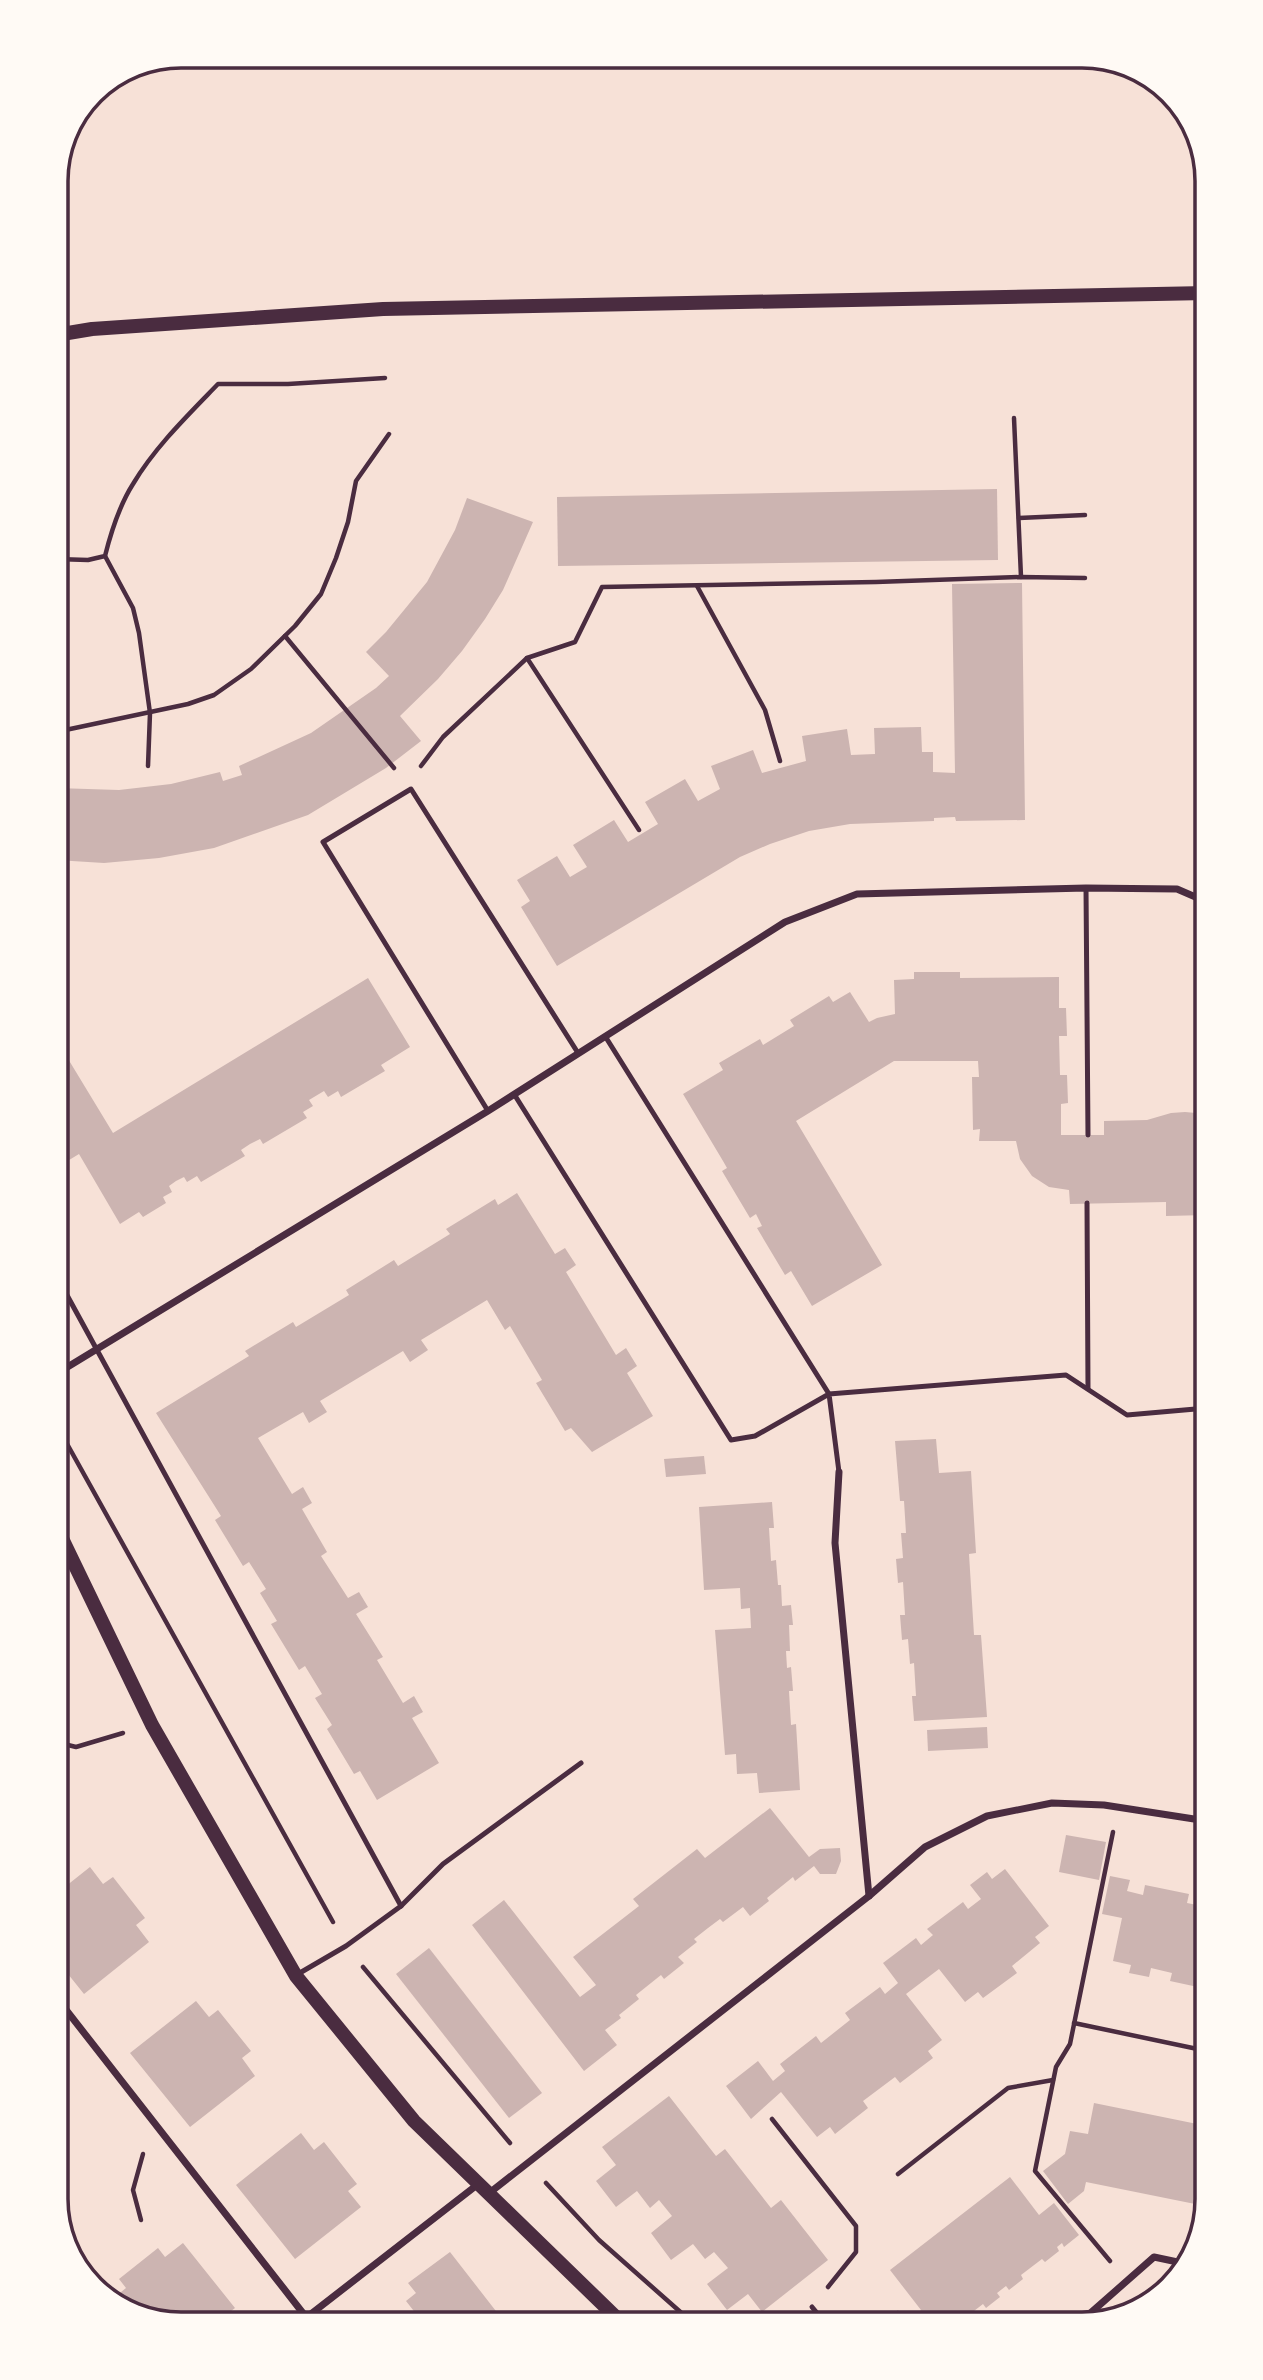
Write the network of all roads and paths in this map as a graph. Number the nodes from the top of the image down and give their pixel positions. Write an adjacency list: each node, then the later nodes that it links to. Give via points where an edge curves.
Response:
1 (1195, 292): 2 (main road, via 383,309)
2 (68, 333)
3 (385, 378): 8 (path, via 218,384 132,486)
4 (1014, 418): 7 (path)
5 (388, 434): 13 (path, via 356,481 348,522 321,594)
6 (1085, 515): 7 (path)
7 (1019, 518): 10 (path)
8 (105, 556): 9 (path); 15 (path, via 133,608)
9 (68, 559)
10 (1021, 577): 11 (path); 12 (path)
11 (1085, 578)
12 (696, 585): 14 (path, via 602,587 575,642); 17 (path, via 765,710)
13 (285, 636): 15 (path, via 251,669 214,695); 19 (path)
14 (527, 659): 19 (path); 21 (path)
15 (150, 713): 16 (path); 18 (path)
16 (68, 730)
17 (779, 761)
18 (148, 766)
19 (404, 780): 20 (path)
20 (411, 789): 25 (lane); 27 (lane, via 323,842)
21 (639, 830)
22 (1086, 888): 23 (street, via 1177,889); 24 (street, via 857,894 785,922); 28 (lane)
23 (1195, 897)
24 (605, 1036): 25 (street); 34 (lane)
25 (578, 1054): 26 (street)
26 (514, 1094): 27 (street); 34 (lane, via 731,1440 755,1436)
27 (488, 1111): 31 (street)
28 (1088, 1135)
29 (1087, 1203): 33 (lane)
30 (68, 1296): 31 (lane)
31 (98, 1348): 32 (street); 45 (lane)
32 (68, 1367)
33 (1087, 1390): 34 (lane, via 1066,1375); 35 (lane, via 1127,1415)
34 (829, 1394): 37 (lane)
35 (1195, 1409)
36 (68, 1446): 46 (path)
37 (839, 1472): 44 (street, via 835,1543)
38 (68, 1551): 39 (main road)
39 (152, 1725): 40 (path, via 76,1747); 47 (main road)
40 (68, 1745)
41 (581, 1763): 45 (lane, via 443,1864)
42 (1118, 1808): 43 (street); 44 (street, via 1052,1803 987,1816 925,1847); 49 (path)
43 (1195, 1819)
44 (869, 1896): 54 (street)
45 (401, 1906): 46 (lane)
46 (346, 1946): 47 (lane); 54 (path)
47 (296, 1976): 56 (main road, via 414,2121)
48 (68, 2012): 53 (street)
49 (1074, 2023): 50 (path); 51 (path, via 1070,2044)
50 (1195, 2048)
51 (1053, 2080): 55 (path, via 1008,2088); 59 (path, via 1035,2171)
52 (772, 2119): 60 (path, via 856,2226 856,2252)
53 (154, 2122): 57 (path, via 133,2190); 62 (street)
54 (527, 2162): 56 (street); 65 (path, via 599,2240)
55 (898, 2174)
56 (482, 2189): 63 (street); 64 (main road)
57 (141, 2220)
58 (1176, 2262): 59 (street, via 1154,2257)
59 (1126, 2281): 61 (street)
60 (812, 2307): 66 (lane)
61 (1092, 2311)
62 (302, 2312)
63 (313, 2312)
64 (610, 2312)
65 (680, 2312)
66 (816, 2312)

